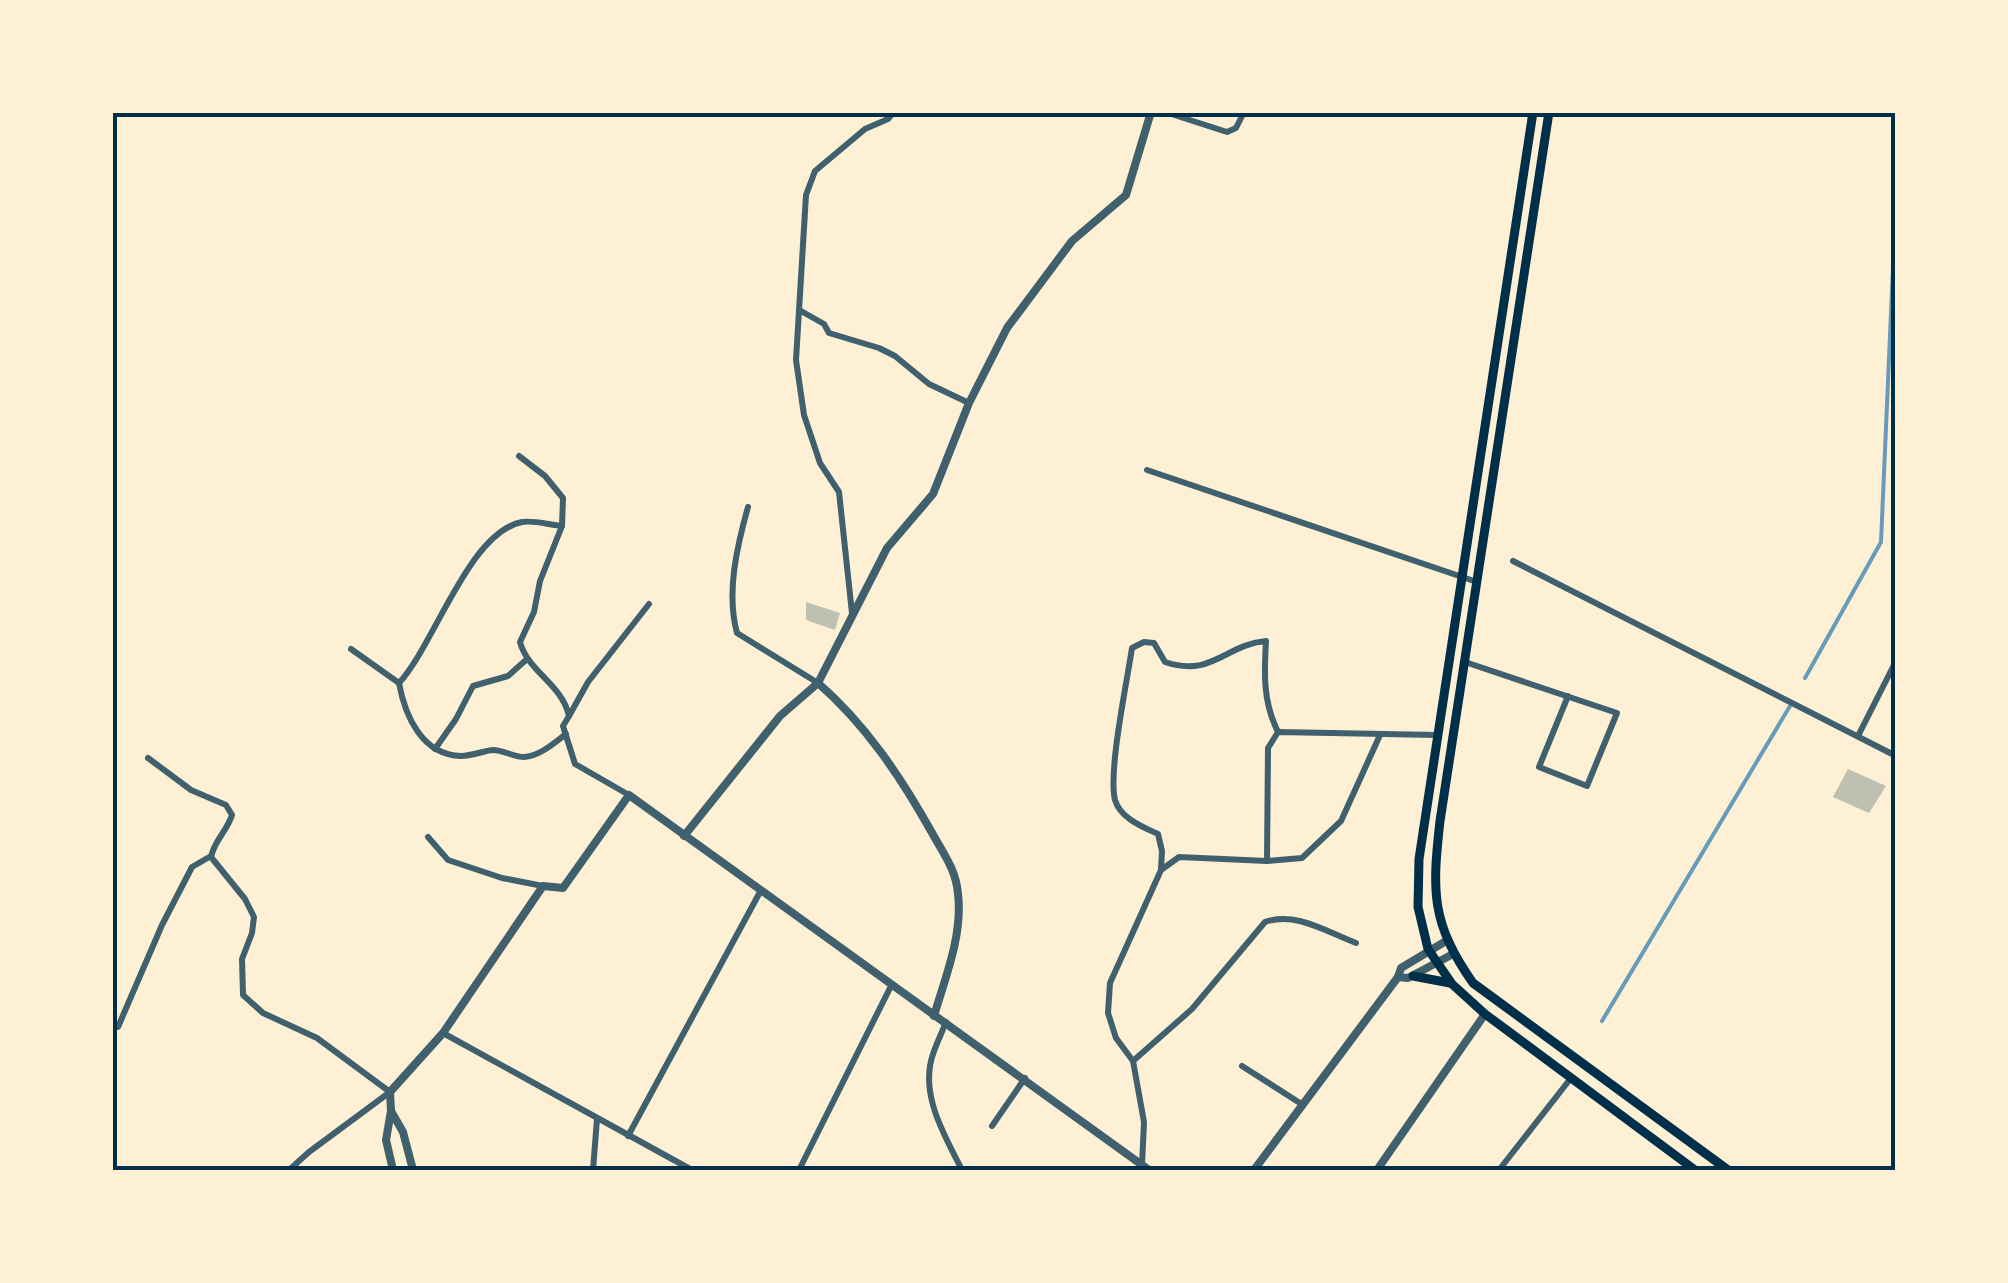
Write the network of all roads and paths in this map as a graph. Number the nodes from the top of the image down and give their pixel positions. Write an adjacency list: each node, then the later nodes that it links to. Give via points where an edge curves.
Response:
1 (894, 112): 7 (street, via 815,171 806,195)
2 (1151, 112): 8 (street, via 1126,195 1072,241 1007,328)
3 (1164, 112): 4 (street, via 1226,132)
4 (1244, 112)
5 (1532, 112): 14 (main road)
6 (1549, 112): 15 (main road)
7 (801, 311): 8 (street, via 829,333 896,356 929,384); 17 (street, via 796,360 804,415 820,464 839,492)
8 (970, 403): 17 (street, via 933,494 886,548)
9 (520, 456): 12 (street, via 563,498)
10 (1148, 470): 14 (street)
11 (748, 507): 23 (street, via 734,584 737,633)
12 (562, 526): 19 (street, via 520,642); 22 (street, via 524,522 506,528 472,561)
13 (1513, 561): 30 (street)
14 (1461, 576): 15 (street); 29 (main road)
15 (1477, 582): 21 (main road)
16 (648, 604): 25 (street)
17 (852, 614): 23 (street)
18 (351, 649): 22 (street)
19 (526, 660): 25 (street, via 562,697); 31 (street, via 508,676 473,686)
20 (1896, 661): 30 (street)
21 (1464, 662): 24 (street); 42 (main road, via 1436,859 1436,903)
22 (399, 683): 31 (street, via 413,727)
23 (818, 683): 36 (street, via 780,716); 52 (street, via 872,738 954,870 955,944)
24 (1568, 696): 24 (street, via 1617,714 1587,786 1539,767)
25 (569, 716): 27 (street)
26 (1278, 732): 28 (street); 38 (street, via 1268,748); 39 (street, via 1267,710 1266,641 1183,668 1164,662 1154,642 1132,648 1115,802 1128,818 1158,834)
27 (566, 734): 31 (street, via 524,757 496,750 460,756); 34 (street, via 575,764)
28 (1380, 734): 29 (street); 38 (street, via 1334,829 1302,858)
29 (1437, 735): 44 (main road, via 1419,858 1418,907)
30 (1858, 737): 32 (street)
31 (435, 748)
32 (1896, 756)
33 (148, 758): 37 (street, via 191,790 226,805 232,816)
34 (628, 794): 36 (street); 40 (street, via 563,888)
35 (428, 836): 40 (street, via 448,860)
36 (684, 836): 41 (street)
37 (212, 855): 54 (street, via 192,867 118,1027); 60 (street, via 254,917 242,960 243,995)
38 (1267, 862): 39 (street, via 1179,857)
39 (1161, 870): 56 (street, via 1110,983 1108,1013)
40 (543, 886): 55 (street)
41 (760, 892): 49 (street); 65 (street)
42 (1446, 940): 44 (street); 45 (main road)
43 (1356, 943): 56 (street, via 1280,916 1264,922 1192,1009)
44 (1428, 949): 46 (main road); 48 (street, via 1401,968)
45 (1453, 954): 46 (street); 78 (main road, via 1473,983)
46 (1437, 962): 47 (street); 50 (main road)
47 (1413, 976): 48 (street); 50 (main road)
48 (1398, 978): 61 (street)
49 (893, 983): 52 (street); 72 (street)
50 (1452, 984): 51 (main road)
51 (1485, 1014): 59 (main road); 75 (street)
52 (934, 1016): 53 (street)
53 (946, 1022): 58 (street); 73 (street, via 930,1084 935,1115)
54 (112, 1026)
55 (443, 1033): 60 (street); 63 (street)
56 (1133, 1061): 66 (street)
57 (1242, 1066): 61 (street)
58 (1025, 1078): 64 (street); 66 (street)
59 (1572, 1078): 76 (street); 77 (main road)
60 (390, 1092): 62 (street); 67 (street)
61 (1302, 1105): 74 (street)
62 (392, 1111): 68 (street, via 386,1140); 69 (street)
63 (596, 1120): 65 (street); 70 (street)
64 (992, 1126)
65 (628, 1136): 71 (street)
66 (1146, 1168)
67 (290, 1170)
68 (393, 1170)
69 (413, 1170)
70 (593, 1170)
71 (692, 1170)
72 (799, 1170)
73 (962, 1170)
74 (1254, 1170)
75 (1377, 1170)
76 (1499, 1170)
77 (1694, 1170)
78 (1728, 1170)

